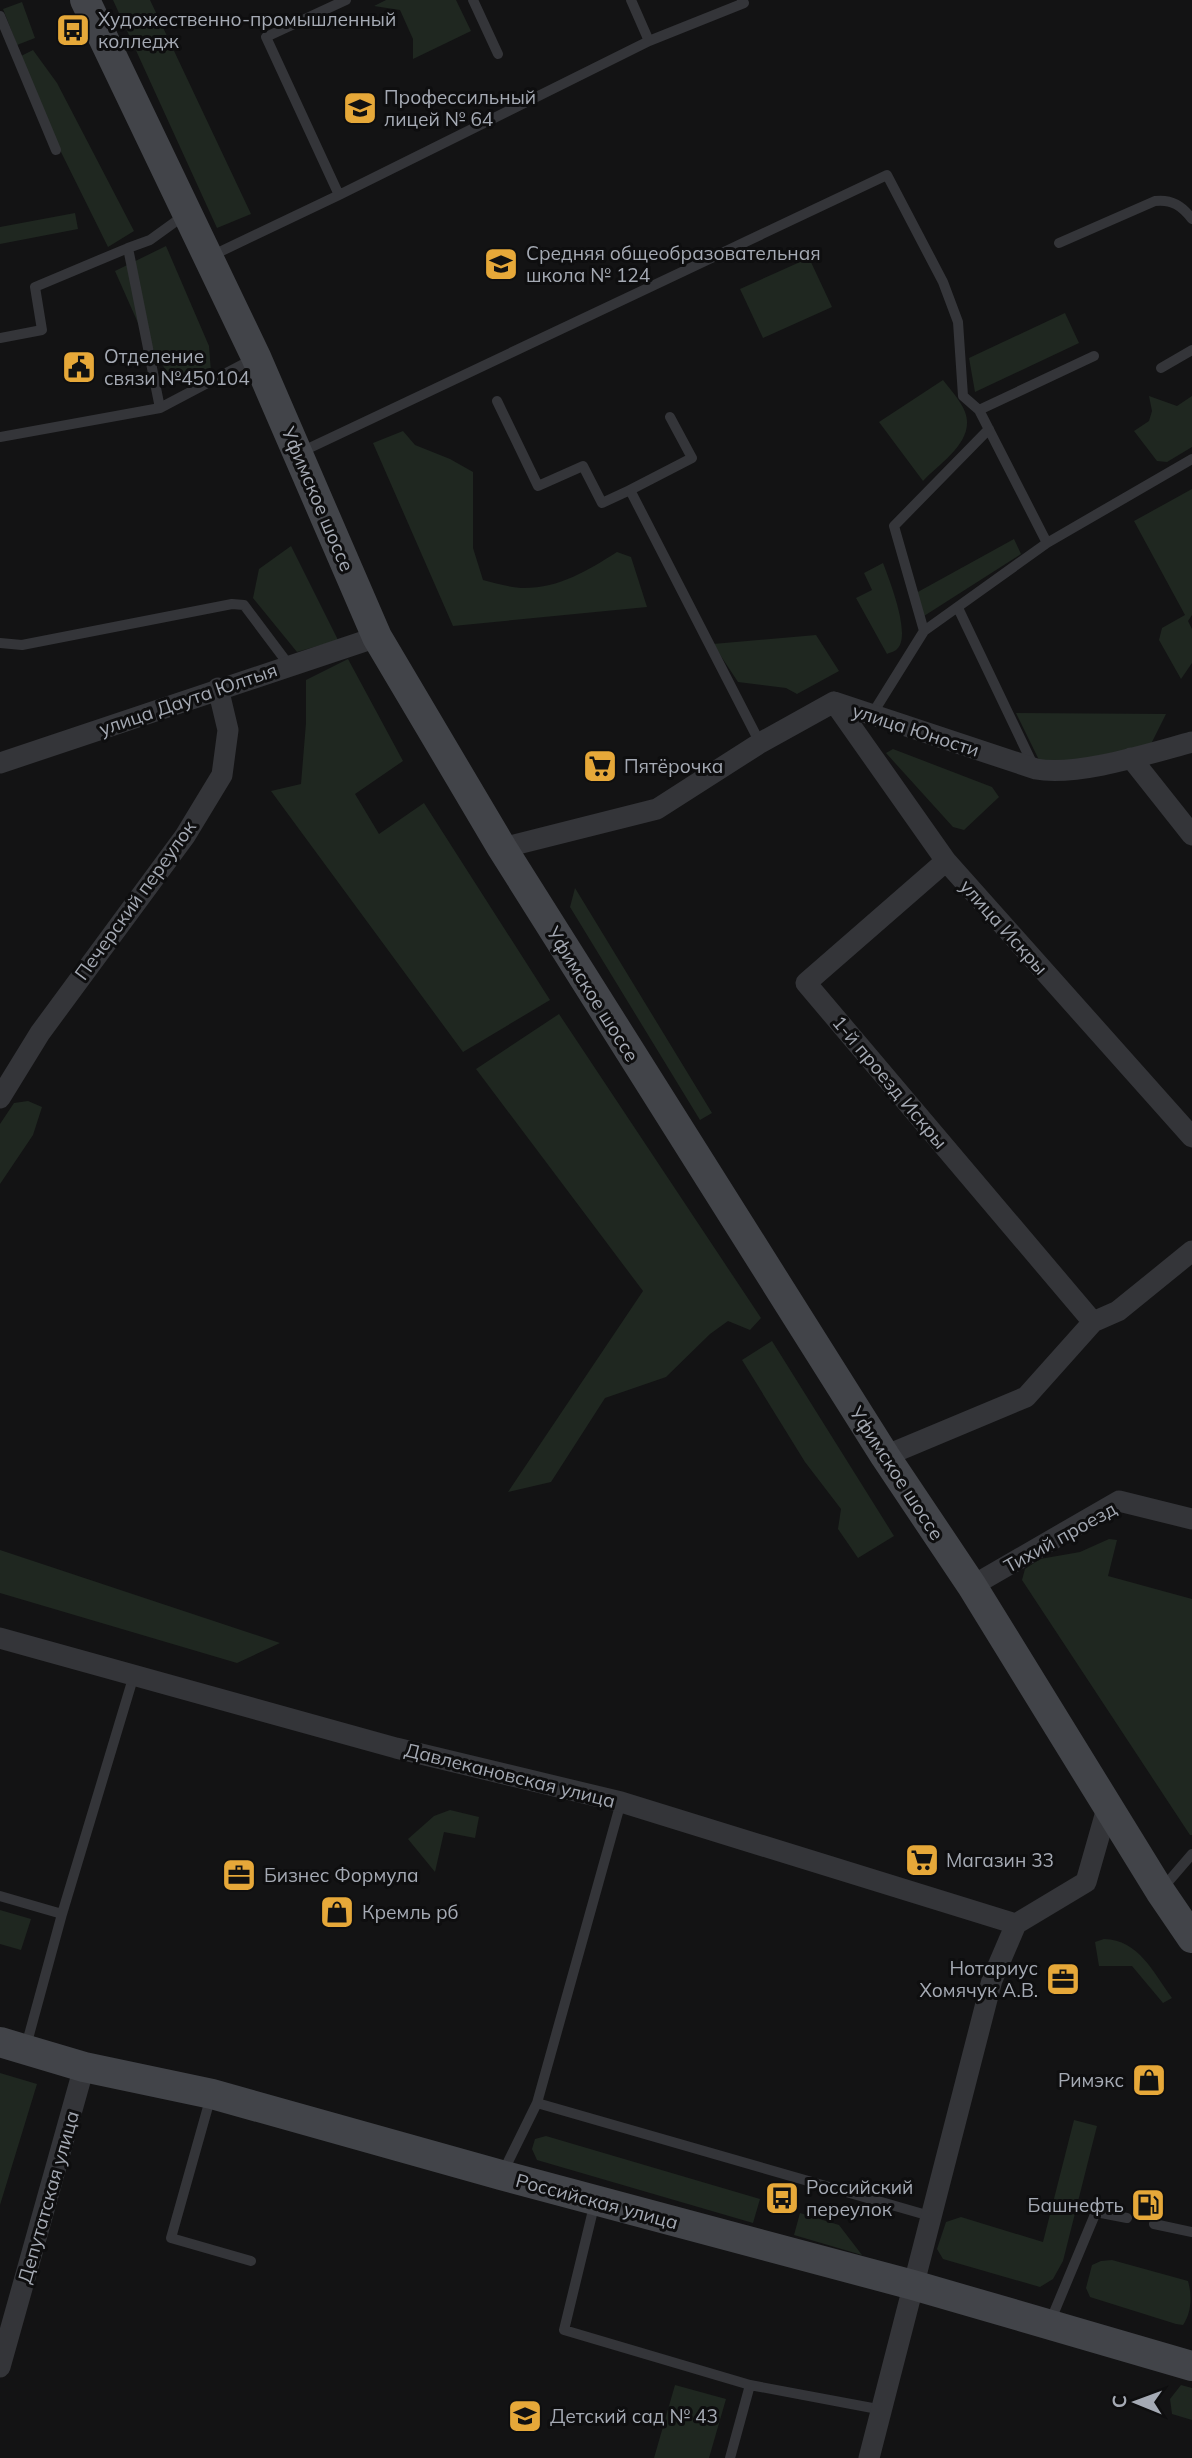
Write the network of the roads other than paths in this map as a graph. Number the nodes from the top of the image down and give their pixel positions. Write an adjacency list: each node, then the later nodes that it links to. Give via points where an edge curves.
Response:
1 (85, 0): 11 (main road, Уфимское шоссе)
2 (346, 0): 10 (lane, via 266,37)
3 (473, 0): 8 (lane)
4 (631, 0): 7 (lane)
5 (742, 0): 7 (lane, via 744,3)
6 (0, 16): 9 (lane)
7 (649, 41): 10 (lane)
8 (499, 54)
9 (56, 150)
10 (339, 195): 15 (lane)
11 (188, 212): 14 (lane, via 150,240); 15 (main road, Уфимское шоссе)
12 (1192, 219): 13 (lane, via 1178,205 1155,201)
13 (1059, 243)
14 (128, 248): 16 (lane, via 35,287 43,330); 22 (lane)
15 (209, 257): 19 (main road, Уфимское шоссе)
16 (0, 338)
17 (1192, 350): 20 (lane)
18 (1094, 356): 23 (lane)
19 (256, 357): 22 (lane); 27 (main road, Уфимское шоссе)
20 (1161, 368)
21 (497, 401): 29 (lane, via 538,486 583,466 601,503)
22 (160, 408): 26 (lane)
23 (979, 410): 25 (lane); 27 (lane, via 963,397 958,322 943,282 887,175)
24 (670, 417): 29 (lane, via 692,458)
25 (989, 429): 30 (lane); 32 (lane, via 894,526)
26 (0, 437)
27 (298, 454): 33 (main road, Уфимское шоссе)
28 (1192, 459): 30 (lane)
29 (630, 489): 40 (lane)
30 (1047, 543): 31 (lane)
31 (958, 608): 32 (lane); 43 (lane)
32 (924, 631): 38 (lane)
33 (377, 637): 35 (street, улица Даута Юлтыя); 45 (main road, Уфимское шоссе)
34 (0, 643): 35 (lane, via 22,645 232,604 244,605)
35 (289, 665): 36 (street, улица Даута Юлтыя)
36 (218, 688): 42 (street, улица Даута Юлтыя); 47 (street, Печерский переулок, via 228,730 222,775 185,836 40,1033)
37 (834, 702): 38 (street, улица Юности); 40 (street, улица Юности); 46 (street, улица Искры)
38 (872, 716): 43 (street, улица Юности)
39 (1192, 742): 41 (street, улица Юности)
40 (760, 743): 45 (street, улица Юности, via 657,809)
41 (1131, 758): 43 (street, улица Юности, via 1053,772); 44 (street)
42 (0, 763)
43 (1036, 769)
44 (1192, 835)
45 (502, 848): 51 (main road, Уфимское шоссе)
46 (946, 861): 48 (street, улица Искры); 50 (street, 1-й проезд Искры, via 806,983)
47 (0, 1098)
48 (1192, 1137)
49 (1192, 1251): 50 (street, via 1118,1311)
50 (1093, 1322): 51 (street, via 1026,1396)
51 (885, 1456): 53 (main road, Уфимское шоссе)
52 (1191, 1518): 53 (street, Тихий проезд, via 1119,1501)
53 (972, 1587): 57 (main road, Уфимское шоссе)
54 (0, 1638): 55 (street, Давлекановская улица)
55 (134, 1675): 56 (street, Давлекановская улица, via 396,1748); 61 (lane)
56 (621, 1802): 62 (street, Давлекановская улица); 67 (lane)
57 (1108, 1805): 59 (main road, Уфимское шоссе); 62 (street, via 1086,1882)
58 (1192, 1854): 59 (lane)
59 (1160, 1891): 63 (main road, Уфимское шоссе)
60 (0, 1896): 61 (lane)
61 (62, 1914): 64 (lane)
62 (1016, 1924): 70 (street, via 992,1980)
63 (1192, 1938)
64 (12, 2045): 65 (main road, Российская улица)
65 (84, 2067): 66 (main road, Российская улица); 78 (street, Депутатская улица)
66 (212, 2094): 68 (main road, Российская улица); 74 (lane, via 170,2238)
67 (537, 2103): 68 (lane); 70 (lane)
68 (501, 2175): 69 (main road, Российская улица)
69 (596, 2200): 75 (main road, Российская улица); 79 (lane, via 564,2330)
70 (930, 2216): 75 (street)
71 (1128, 2218): 76 (lane, via 1096,2212)
72 (1154, 2224): 73 (lane)
73 (1192, 2232)
74 (251, 2261)
75 (913, 2285): 76 (main road, Российская улица); 80 (street)
76 (1049, 2325): 77 (main road, Российская улица)
77 (1192, 2366)
78 (0, 2367)
79 (750, 2385): 80 (lane); 81 (lane)
80 (883, 2410): 82 (street)
81 (730, 2458)
82 (869, 2458)

